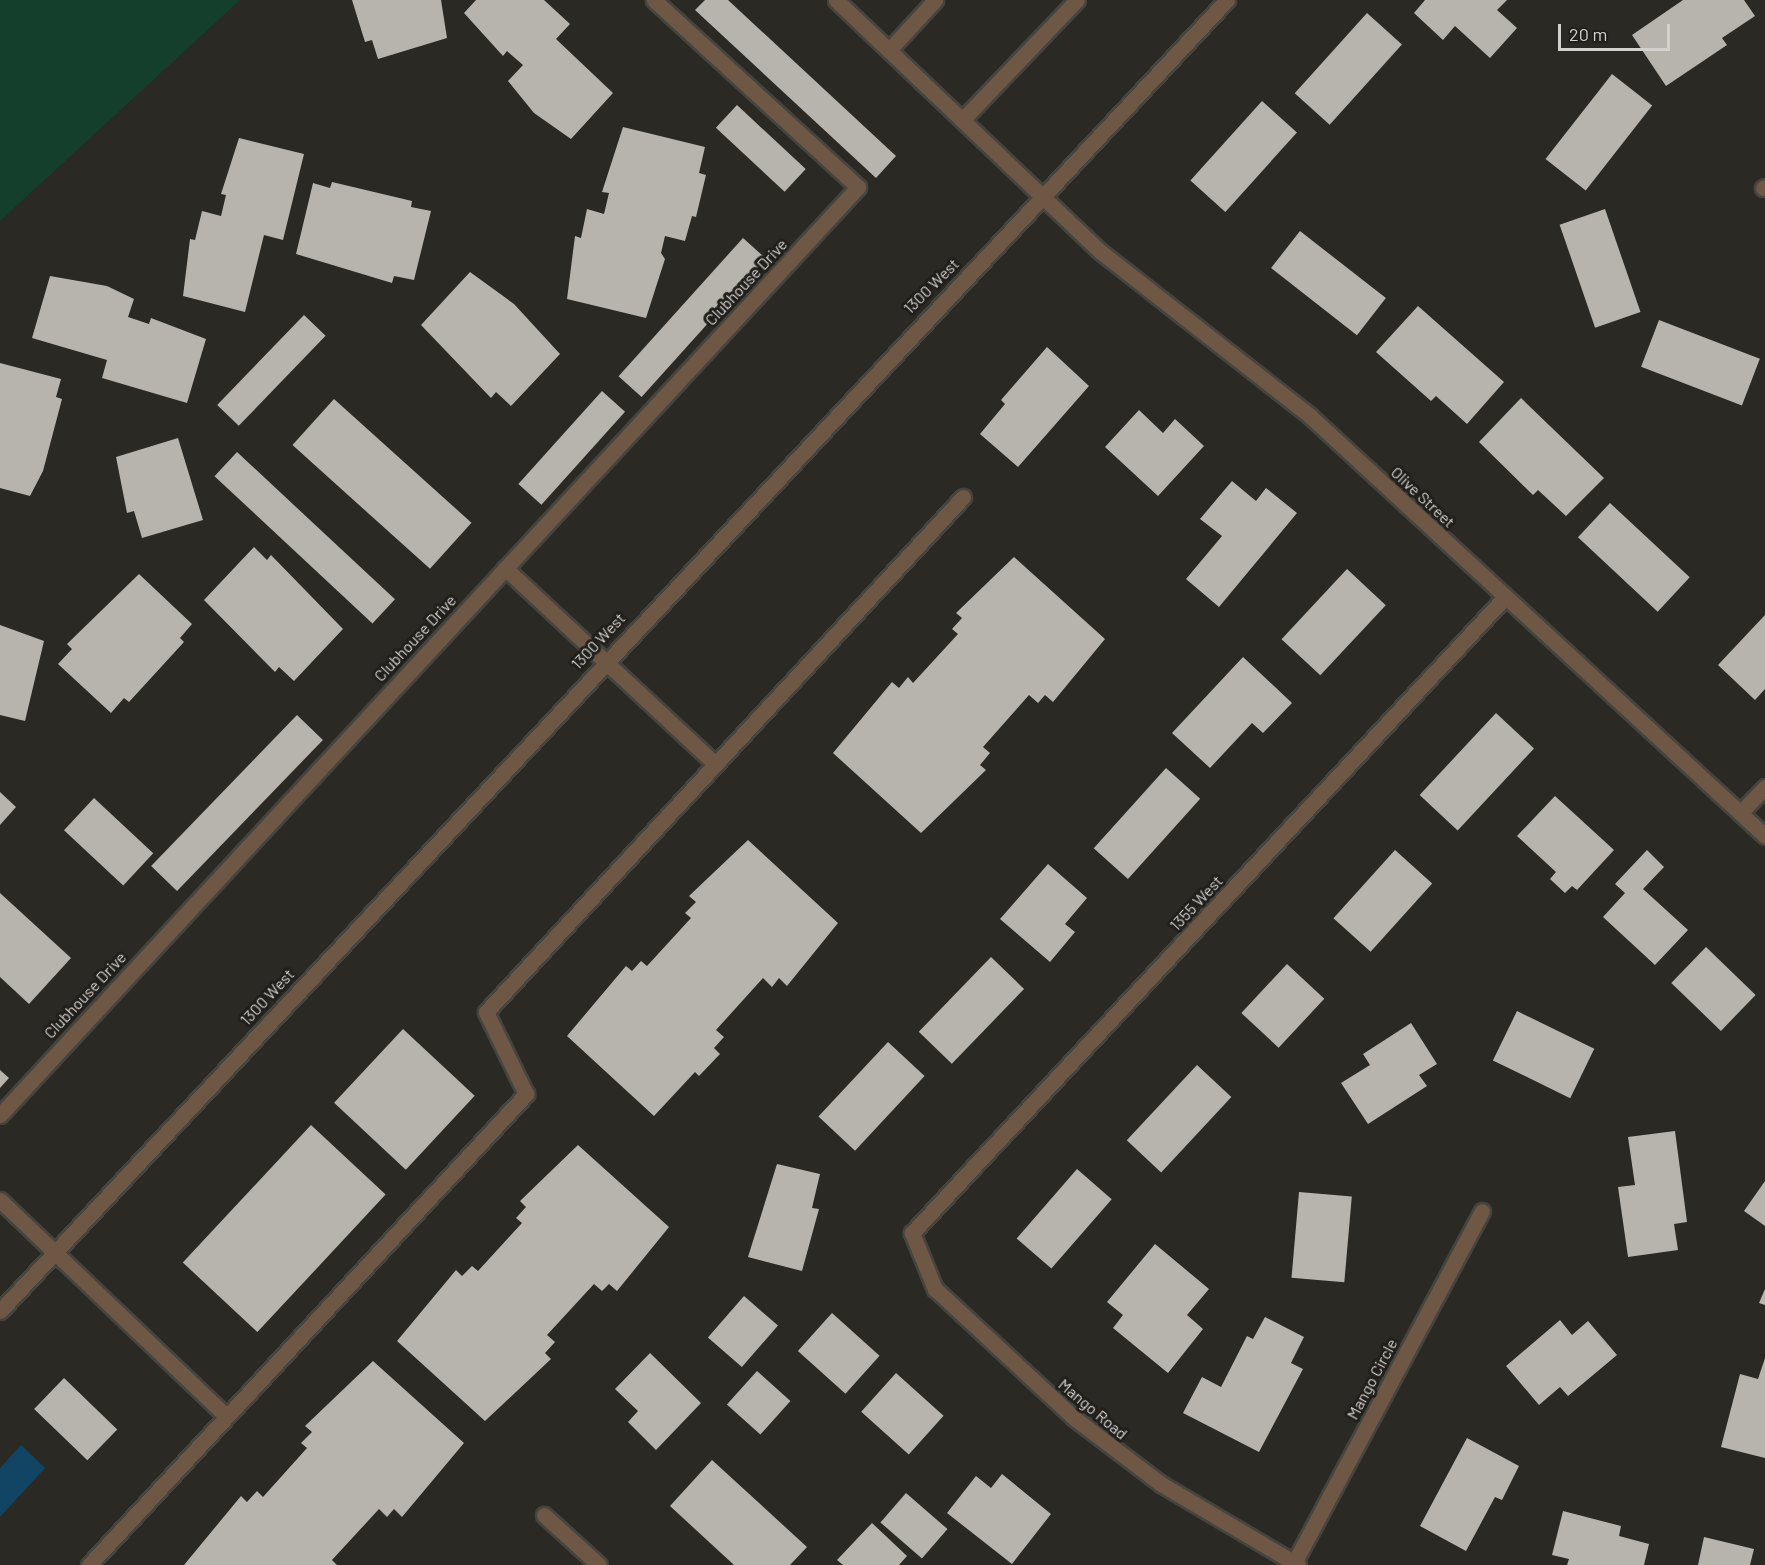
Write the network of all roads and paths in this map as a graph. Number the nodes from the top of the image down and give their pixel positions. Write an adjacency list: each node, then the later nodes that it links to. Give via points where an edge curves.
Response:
1 (654, 0): 10 (street, Clubhouse Drive, via 858,187)
2 (836, 0): 6 (street, Olive Street)
3 (935, 0): 6 (street)
4 (1077, 0): 7 (street)
5 (1227, 0): 8 (street, 1300 West)
6 (890, 49): 7 (street, Olive Street)
7 (965, 117): 8 (street, Olive Street)
8 (1044, 200): 11 (street, Olive Street, via 1153,296 1310,416); 12 (street, 1300 West, via 930,312)
9 (963, 497): 13 (street)
10 (505, 568): 12 (street); 17 (street, Clubhouse Drive)
11 (1505, 597): 15 (street, Olive Street); 20 (street, 1355 West)
12 (604, 661): 13 (street); 21 (street, 1300 West)
13 (714, 763): 23 (street, via 486,1012 526,1094)
14 (1765, 787): 15 (street)
15 (1740, 813): 16 (street, Olive Street)
16 (1765, 836)
17 (0, 1115)
18 (0, 1200): 21 (street)
19 (1482, 1211): 25 (street, Mango Circle)
20 (912, 1233): 25 (street, Mango Road, via 935,1289 1074,1418 1161,1484)
21 (55, 1251): 22 (street, 1300 West); 23 (street)
22 (0, 1311)
23 (226, 1416): 26 (street)
24 (544, 1515): 27 (street)
25 (1296, 1564)
26 (89, 1565)
27 (599, 1565)

